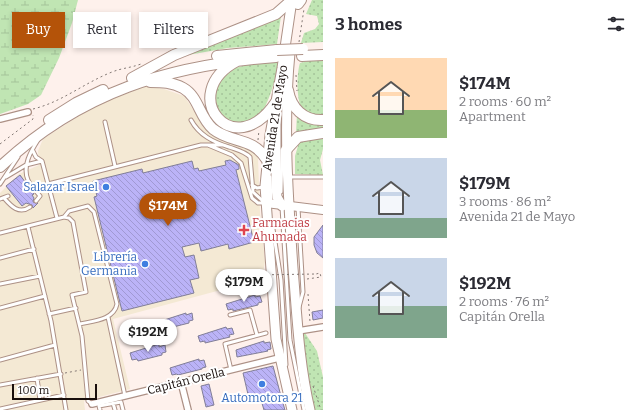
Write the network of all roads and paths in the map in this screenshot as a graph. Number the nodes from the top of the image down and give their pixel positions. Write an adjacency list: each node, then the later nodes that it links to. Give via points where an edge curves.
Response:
1 (298, 2): 2 (path); 8 (highway, via 276,14 184,51); 9 (main road, Avenida 21 de Mayo, via 290,51); 11 (main road, Avenida 21 de Mayo, via 286,40)
2 (301, 49): 3 (highway); 4 (highway)
3 (277, 53): 5 (highway); 8 (highway, via 204,58 167,66)
4 (322, 54)
5 (240, 60): 8 (highway); 16 (highway, via 215,79 210,90 210,103 216,116 232,127 246,128)
6 (296, 71): 10 (path)
7 (110, 72): 20 (path, via 55,103 31,109 33,119)
8 (135, 80): 23 (highway, via 47,130); 24 (highway, via 165,82 181,87 192,96 203,118 212,128); 26 (highway, via 88,97 63,111)
9 (288, 90): 15 (highway, via 292,102 300,113 312,120); 18 (main road, Avenida 21 de Mayo)
10 (296, 96)
11 (275, 105): 16 (highway); 27 (main road, Avenida 21 de Mayo); 43 (main road, via 277,196)
12 (28, 112): 13 (street)
13 (0, 119)
14 (191, 120): 22 (lane, via 202,134)
15 (323, 120)
16 (260, 121): 24 (path)
17 (105, 122): 30 (lane)
18 (286, 128): 25 (main road, Avenida 21 de Mayo); 43 (lane, via 281,166)
19 (323, 133): 25 (highway, via 300,136)
20 (0, 144)
21 (206, 144): 22 (lane); 30 (lane); 41 (lane, via 238,160 243,167 252,198 258,203)
22 (223, 145): 37 (lane, via 243,151 250,157)
23 (31, 146): 28 (lane, via 36,157); 29 (lane); 31 (highway); 34 (lane)
24 (256, 147): 27 (highway)
25 (286, 150): 33 (main road, Avenida 21 de Mayo)
26 (0, 157)
27 (267, 160): 38 (main road, Avenida 21 de Mayo); 41 (lane, via 270,172)
28 (42, 161): 29 (lane); 36 (lane)
29 (26, 165): 34 (lane); 40 (lane, via 28,180 40,196)
30 (115, 166): 36 (lane)
31 (0, 167)
32 (323, 176): 33 (lane)
33 (287, 177): 43 (main road, Avenida 21 de Mayo)
34 (4, 178): 35 (lane)
35 (0, 184)
36 (48, 184): 46 (lane)
37 (252, 185): 38 (lane, via 257,188); 41 (lane, via 254,194)
38 (265, 186): 41 (main road, Avenida 21 de Mayo)
39 (0, 199): 42 (lane, via 6,197 16,209 24,210)
40 (36, 201)
41 (268, 203): 43 (street); 76 (main road, Avenida 21 de Mayo, via 272,309); 85 (lane, via 281,280)
42 (30, 207)
43 (289, 207): 44 (street); 53 (lane); 66 (main road, Avenida 21 de Mayo); 88 (lane, via 290,340)
44 (323, 210)
45 (64, 217): 46 (lane); 64 (lane, via 73,222 86,292 72,295); 68 (lane, via 69,211 88,206 94,212 117,304)
46 (57, 218): 47 (lane)
47 (28, 227): 48 (lane); 49 (lane)
48 (0, 233)
49 (34, 250): 50 (lane); 54 (lane)
50 (0, 258)
51 (243, 268): 58 (path, bridge, via 249,278 254,276 254,274 249,275 249,277 252,275 316,274 320,273 320,277 306,279)
52 (240, 269): 55 (path)
53 (302, 270): 56 (path, via 305,272); 66 (lane, via 303,292)
54 (40, 276): 57 (lane); 61 (lane)
55 (242, 277)
56 (305, 279)
57 (0, 284)
58 (307, 285)
59 (308, 291): 70 (path)
60 (306, 294): 62 (path)
61 (45, 296): 63 (lane); 65 (lane)
62 (305, 300)
63 (0, 308)
64 (76, 308): 65 (lane); 69 (lane)
65 (49, 314): 75 (lane)
66 (297, 314): 72 (main road, Avenida 21 de Mayo)
67 (230, 315): 74 (lane, via 250,310)
68 (108, 317): 69 (lane); 87 (lane)
69 (80, 324): 79 (lane)
70 (311, 327)
71 (323, 327): 72 (street)
72 (298, 331): 78 (main road, Avenida 21 de Mayo)
73 (266, 333): 74 (lane)
74 (257, 335): 80 (lane, via 225,344)
75 (55, 345): 77 (lane); 81 (lane)
76 (279, 358): 80 (street, Capitán Orella); 85 (main road, Avenida 21 de Mayo)
77 (0, 360)
78 (301, 364): 88 (lane); 100 (main road, Avenida 21 de Mayo)
79 (84, 369): 81 (path); 91 (lane, via 88,401)
80 (231, 370): 83 (street, Capitán Orella)
81 (61, 374): 82 (lane); 86 (lane)
82 (37, 378): 84 (lane); 89 (lane)
83 (182, 382): 87 (street, Capitán Orella); 97 (street)
84 (0, 386)
85 (287, 391): 98 (main road, Avenida 21 de Mayo)
86 (64, 395): 89 (lane); 93 (lane)
87 (125, 396): 90 (street, Capitán Orella)
88 (301, 397): 99 (lane)
89 (40, 400): 92 (lane)
90 (113, 401): 91 (street, Capitán Orella); 94 (lane, via 99,406); 95 (lane); 96 (lane, via 121,402)
91 (92, 404)
92 (0, 409)
93 (66, 410)
94 (100, 410)
95 (115, 410)
96 (123, 410)
97 (188, 410)
98 (292, 410)
99 (304, 410)
100 (310, 410)

